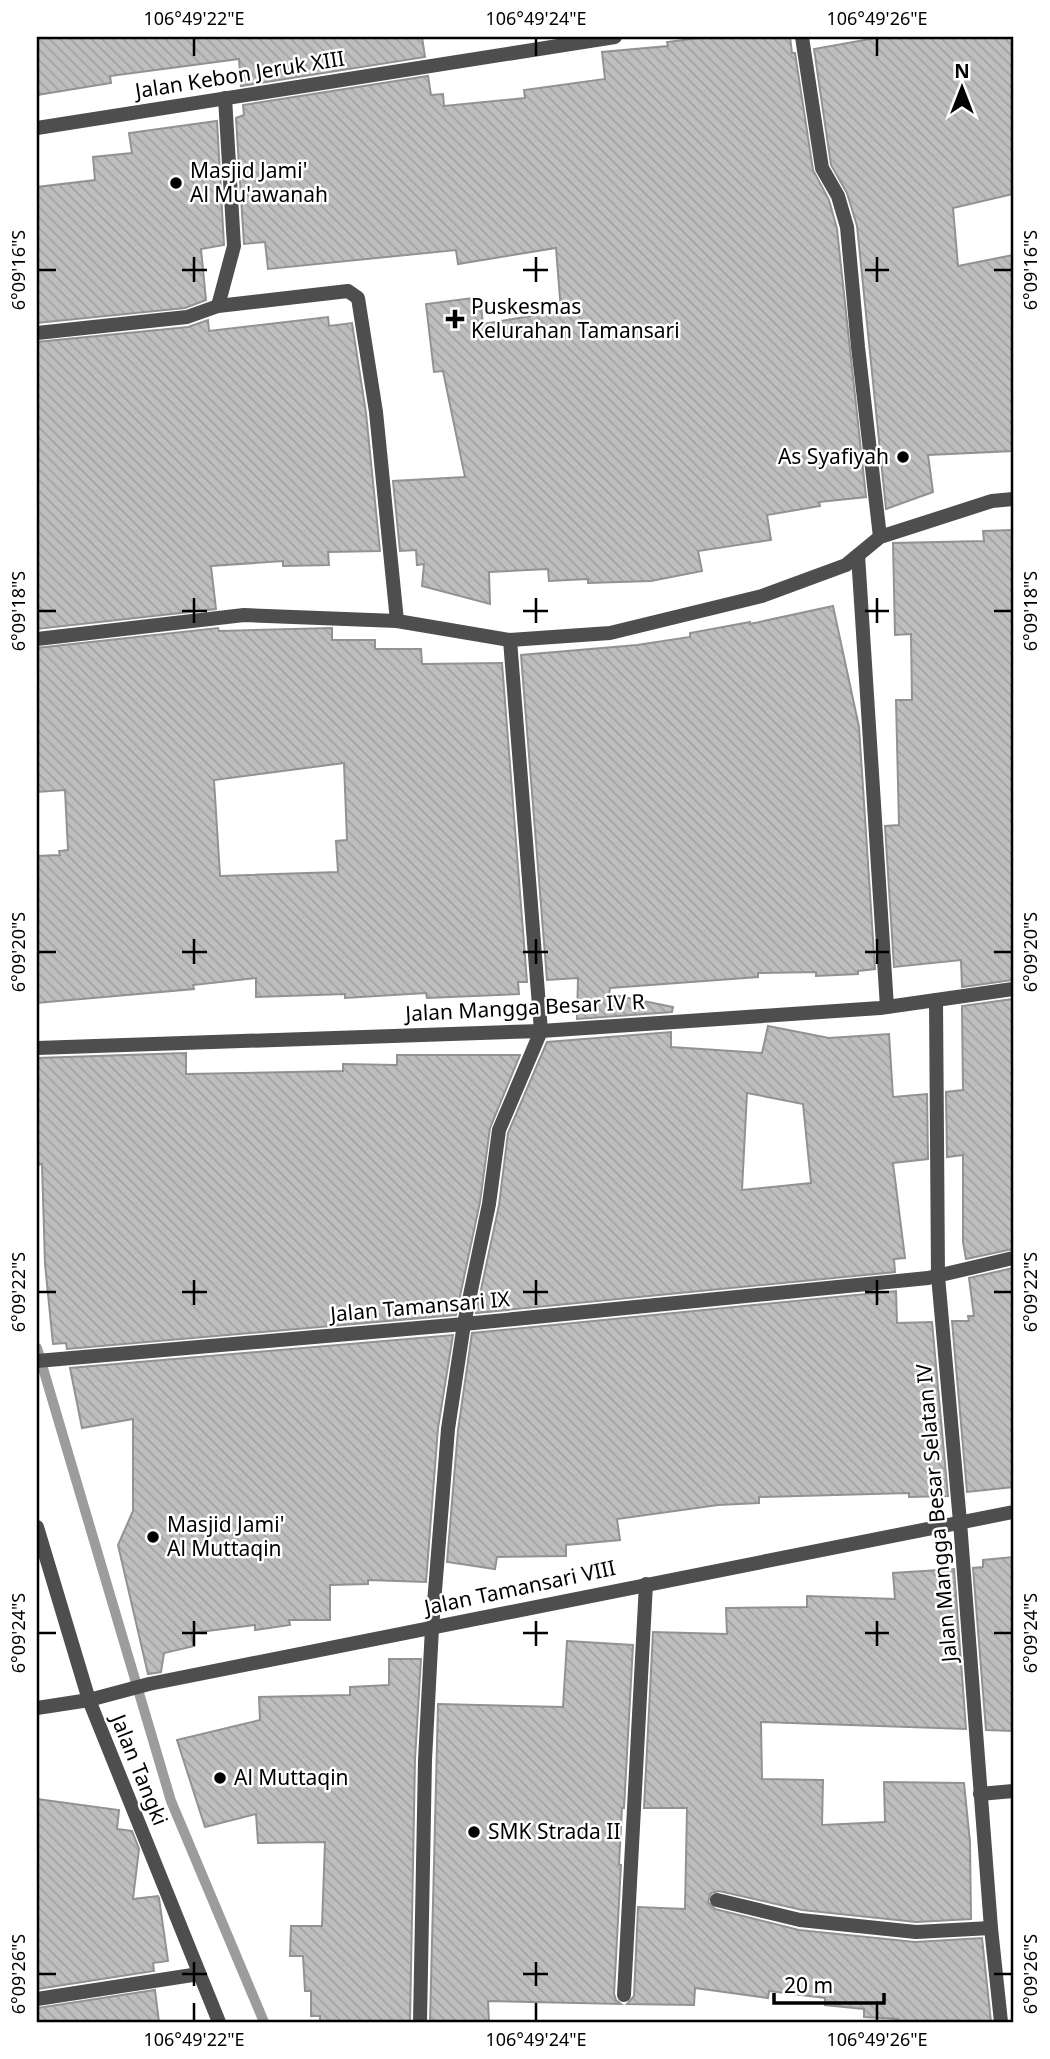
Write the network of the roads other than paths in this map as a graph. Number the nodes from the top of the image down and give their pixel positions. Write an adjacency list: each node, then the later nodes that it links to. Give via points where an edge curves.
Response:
1 (615, 37): 3 (street, Jalan Kebon Jeruk XIII)
2 (802, 37): 8 (street, via 822,168 838,196 847,227)
3 (225, 98): 4 (street, Jalan Kebon Jeruk XIII); 5 (street, via 234,246)
4 (37, 128)
5 (218, 306): 6 (street, via 187,317); 10 (street, via 348,291 358,298 376,412)
6 (37, 333)
7 (1013, 499): 8 (street, via 992,501)
8 (880, 537): 9 (street)
9 (858, 555): 12 (street, via 846,565 749,599 610,633); 15 (street)
10 (397, 621): 11 (street, via 244,615); 12 (street)
11 (37, 639)
12 (510, 640): 16 (street)
13 (1013, 989): 14 (street, Jalan Mangga Besar IV R)
14 (936, 1000): 15 (street, Jalan Mangga Besar IV R); 19 (street, Jalan Mangga Besar Selatan IV)
15 (887, 1007): 16 (street, Jalan Mangga Besar IV R)
16 (541, 1031): 17 (street, Jalan Mangga Besar IV R); 20 (street, via 499,1130)
17 (37, 1048)
18 (1013, 1258): 19 (street, Jalan Tamansari IX)
19 (938, 1276): 20 (street, Jalan Tamansari IX); 23 (street, Jalan Mangga Besar Selatan IV)
20 (464, 1324): 21 (street, Jalan Tamansari IX); 26 (street, via 448,1429)
21 (37, 1361)
22 (1013, 1512): 23 (street, Jalan Tamansari VIII)
23 (960, 1522): 25 (street, Jalan Tamansari VIII); 30 (street, Jalan Mangga Besar Selatan IV)
24 (37, 1527): 27 (street, Jalan Tangki)
25 (646, 1584): 26 (street, Jalan Tamansari VIII); 34 (street)
26 (432, 1628): 27 (street, Jalan Tamansari VIII); 37 (street)
27 (89, 1700): 28 (street, Jalan Tamansari VIII); 33 (street, Jalan Tangki)
28 (37, 1708)
29 (1013, 1791): 30 (street)
30 (980, 1794): 32 (street, Jalan Mangga Besar Selatan IV)
31 (717, 1900): 32 (street, via 800,1920 916,1932)
32 (991, 1928): 38 (street, Jalan Mangga Besar Selatan IV)
33 (199, 1974): 35 (street); 36 (street, Jalan Tangki)
34 (624, 1995)
35 (37, 1999)
36 (219, 2022)
37 (420, 2022)
38 (1001, 2022)

